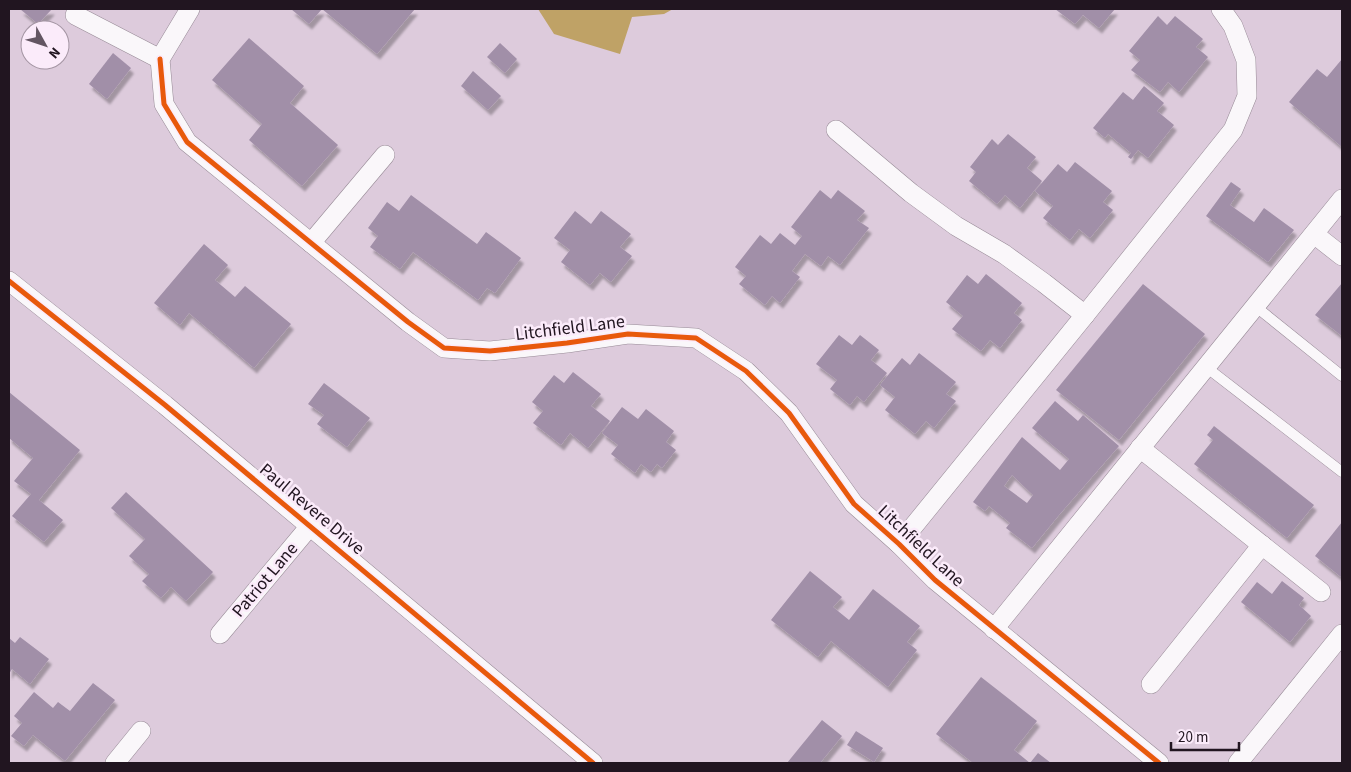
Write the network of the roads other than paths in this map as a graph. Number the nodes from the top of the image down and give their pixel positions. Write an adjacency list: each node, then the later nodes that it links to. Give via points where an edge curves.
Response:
1 (190, 9): 4 (street)
2 (1221, 9): 13 (street, via 1233,26 1246,60 1247,96 1233,130)
3 (75, 15): 4 (street)
4 (160, 59): 9 (street, Litchfield Lane, via 164,104 187,142)
5 (836, 130): 13 (street, via 911,193 1044,282)
6 (385, 155): 9 (street)
7 (1342, 198): 8 (street)
8 (1314, 234): 10 (street); 12 (street)
9 (311, 243): 19 (street, Litchfield Lane, via 444,348 490,351 628,334 696,338 746,371 789,413 854,504)
10 (1342, 256)
11 (9, 281): 18 (street, Paul Revere Drive)
12 (1255, 306): 14 (street); 15 (lane)
13 (1085, 315): 19 (street)
14 (1206, 367): 16 (street); 17 (lane)
15 (1342, 376)
16 (1140, 448): 20 (street); 22 (street)
17 (1342, 472)
18 (310, 526): 23 (street, Patriot Lane); 28 (street, Paul Revere Drive)
19 (899, 544): 22 (street, Litchfield Lane, via 935,580)
20 (1262, 545): 21 (street); 25 (street)
21 (1321, 592)
22 (994, 629): 29 (street, Litchfield Lane)
23 (220, 634)
24 (1342, 634): 30 (street)
25 (1151, 684)
26 (141, 730): 27 (street)
27 (115, 763)
28 (593, 763)
29 (1159, 763)
30 (1238, 763)

